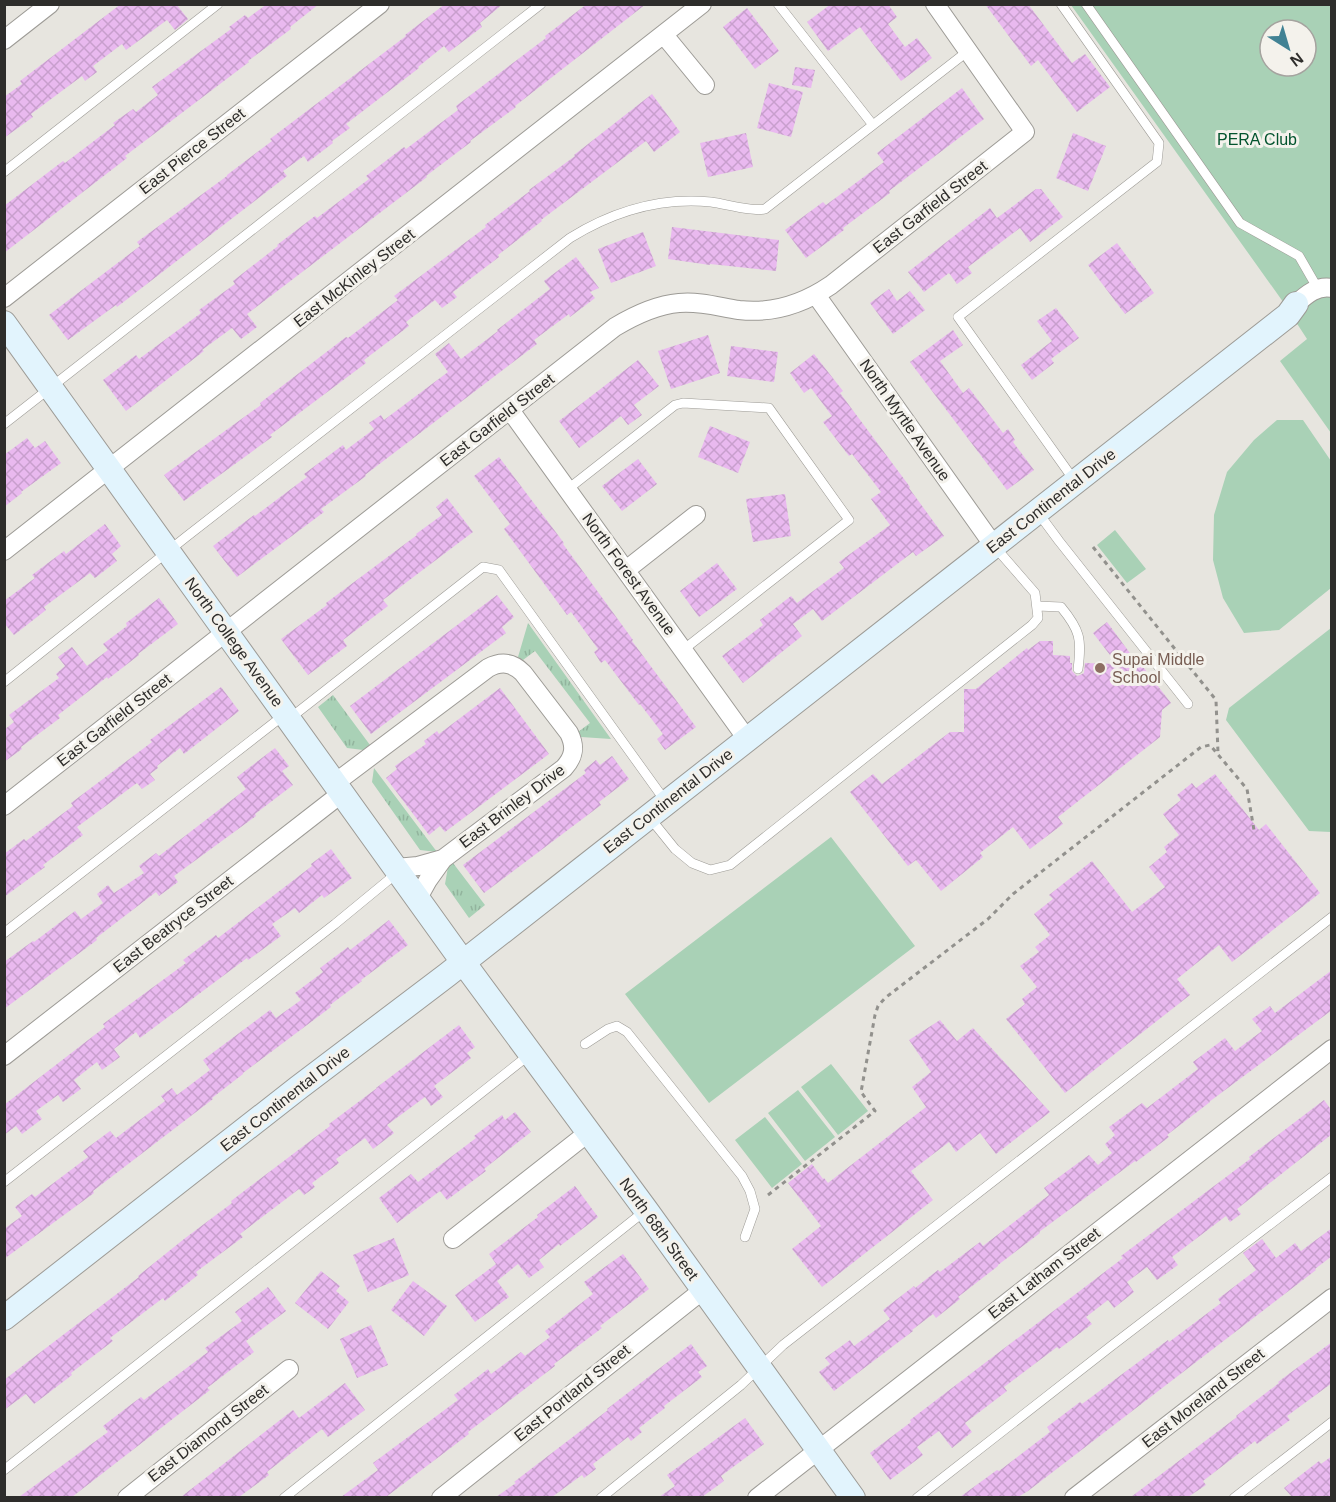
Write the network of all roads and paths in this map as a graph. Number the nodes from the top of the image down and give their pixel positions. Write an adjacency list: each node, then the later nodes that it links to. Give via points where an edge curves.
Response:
1 (50, 4): 11 (street)
2 (218, 4): 15 (lane)
3 (380, 4): 18 (street, East Pierce Street)
4 (541, 4): 21 (lane)
5 (702, 4): 10 (street, East McKinley Street)
6 (778, 4): 14 (lane)
7 (935, 4): 12 (street)
8 (1061, 4): 25 (lane, via 1159,143 1156,162 958,317)
9 (1086, 4): 16 (lane, via 1240,223 1299,256)
10 (664, 34): 13 (street); 24 (street, East McKinley Street)
11 (4, 40)
12 (968, 51): 14 (lane); 17 (street, East Garfield Street, via 1025,132)
13 (705, 85)
14 (873, 125): 32 (lane, via 765,209 707,202 663,203 622,212 586,228)
15 (4, 172)
16 (1325, 289): 19 (street, East Continental Drive, via 1311,292)
17 (816, 295): 22 (street, East Garfield Street, via 765,311 695,303 653,308 615,327); 29 (street, North Myrtle Avenue)
18 (4, 298)
19 (1296, 304): 25 (street, East Continental Drive, via 1288,315)
20 (4, 323): 21 (street, North College Avenue)
21 (51, 388): 23 (lane); 24 (street, North College Avenue)
22 (510, 410): 26 (street, North Forest Avenue); 35 (street, East Garfield Street)
23 (4, 424)
24 (110, 470): 31 (street, East McKinley Street); 32 (street, North College Avenue)
25 (1075, 482): 27 (street, East Continental Drive)
26 (568, 489): 33 (street, North Forest Avenue); 36 (lane, via 675,405 770,408 849,520)
27 (1037, 512): 29 (street, East Continental Drive); 40 (lane)
28 (696, 515): 33 (street)
29 (994, 546): 34 (lane, via 1035,593); 42 (street, East Continental Drive)
30 (1093, 547): 43 (path, via 1216,700)
31 (4, 551)
32 (168, 551): 35 (street, North College Avenue); 39 (lane)
33 (626, 570): 36 (street, North Forest Avenue)
34 (1037, 606): 38 (lane, via 1061,607 1075,624 1081,648); 46 (lane, via 1038,618 1032,625 730,865 710,870 684,858 675,849)
35 (226, 632): 41 (street, North College Avenue); 45 (street, East Garfield Street)
36 (683, 650): 42 (street, North Forest Avenue)
37 (510, 664): 44 (street, East Beatryce Street, via 488,668); 48 (street, East Brinley Drive, via 523,673 562,725 572,740 572,756 564,768)
38 (1078, 669)
39 (4, 682)
40 (1188, 704)
41 (287, 717): 44 (street, North College Avenue); 46 (lane, via 483,567 499,570); 52 (lane)
42 (747, 739): 46 (street, East Continental Drive)
43 (1218, 755): 47 (path, via 1247,789); 61 (path, via 1210,745 1201,747 885,998 875,1015 861,1092 875,1111)
44 (339, 788): 49 (street, North College Avenue); 57 (street, East Beatryce Street)
45 (4, 806)
46 (657, 809): 53 (street, East Continental Drive)
47 (1254, 830)
48 (443, 859): 49 (street, East Brinley Drive); 50 (street, East Brinley Drive)
49 (397, 870): 50 (street, North College Avenue); 60 (lane, via 335,924)
50 (418, 898): 53 (street, North College Avenue)
51 (1332, 917): 68 (lane, via 793,1337)
52 (4, 933)
53 (463, 962): 56 (street, North 68th Street); 67 (street, East Continental Drive)
54 (585, 1044): 63 (lane, via 617,1026 627,1032 742,1176 755,1209)
55 (1332, 1049): 71 (street, East Latham Street)
56 (531, 1053): 58 (street, North 68th Street); 72 (lane)
57 (4, 1056)
58 (589, 1132): 62 (street, North 68th Street); 64 (street)
59 (1332, 1178): 79 (lane)
60 (4, 1182)
61 (768, 1195)
62 (646, 1210): 65 (street, North 68th Street); 74 (lane)
63 (745, 1237)
64 (453, 1239)
65 (703, 1290): 68 (street, North 68th Street); 75 (street, East Portland Street)
66 (1332, 1299): 80 (street, East Moreland Street)
67 (4, 1318)
68 (760, 1368): 71 (street, North 68th Street); 76 (lane)
69 (289, 1369): 73 (street, East Diamond Street)
70 (1332, 1422): 81 (lane)
71 (818, 1448): 77 (street, East Latham Street); 78 (street, North 68th Street)
72 (4, 1470)
73 (127, 1497)
74 (284, 1497)
75 (441, 1497)
76 (601, 1497)
77 (757, 1497)
78 (853, 1497)
79 (917, 1497)
80 (1074, 1497)
81 (1234, 1497)

